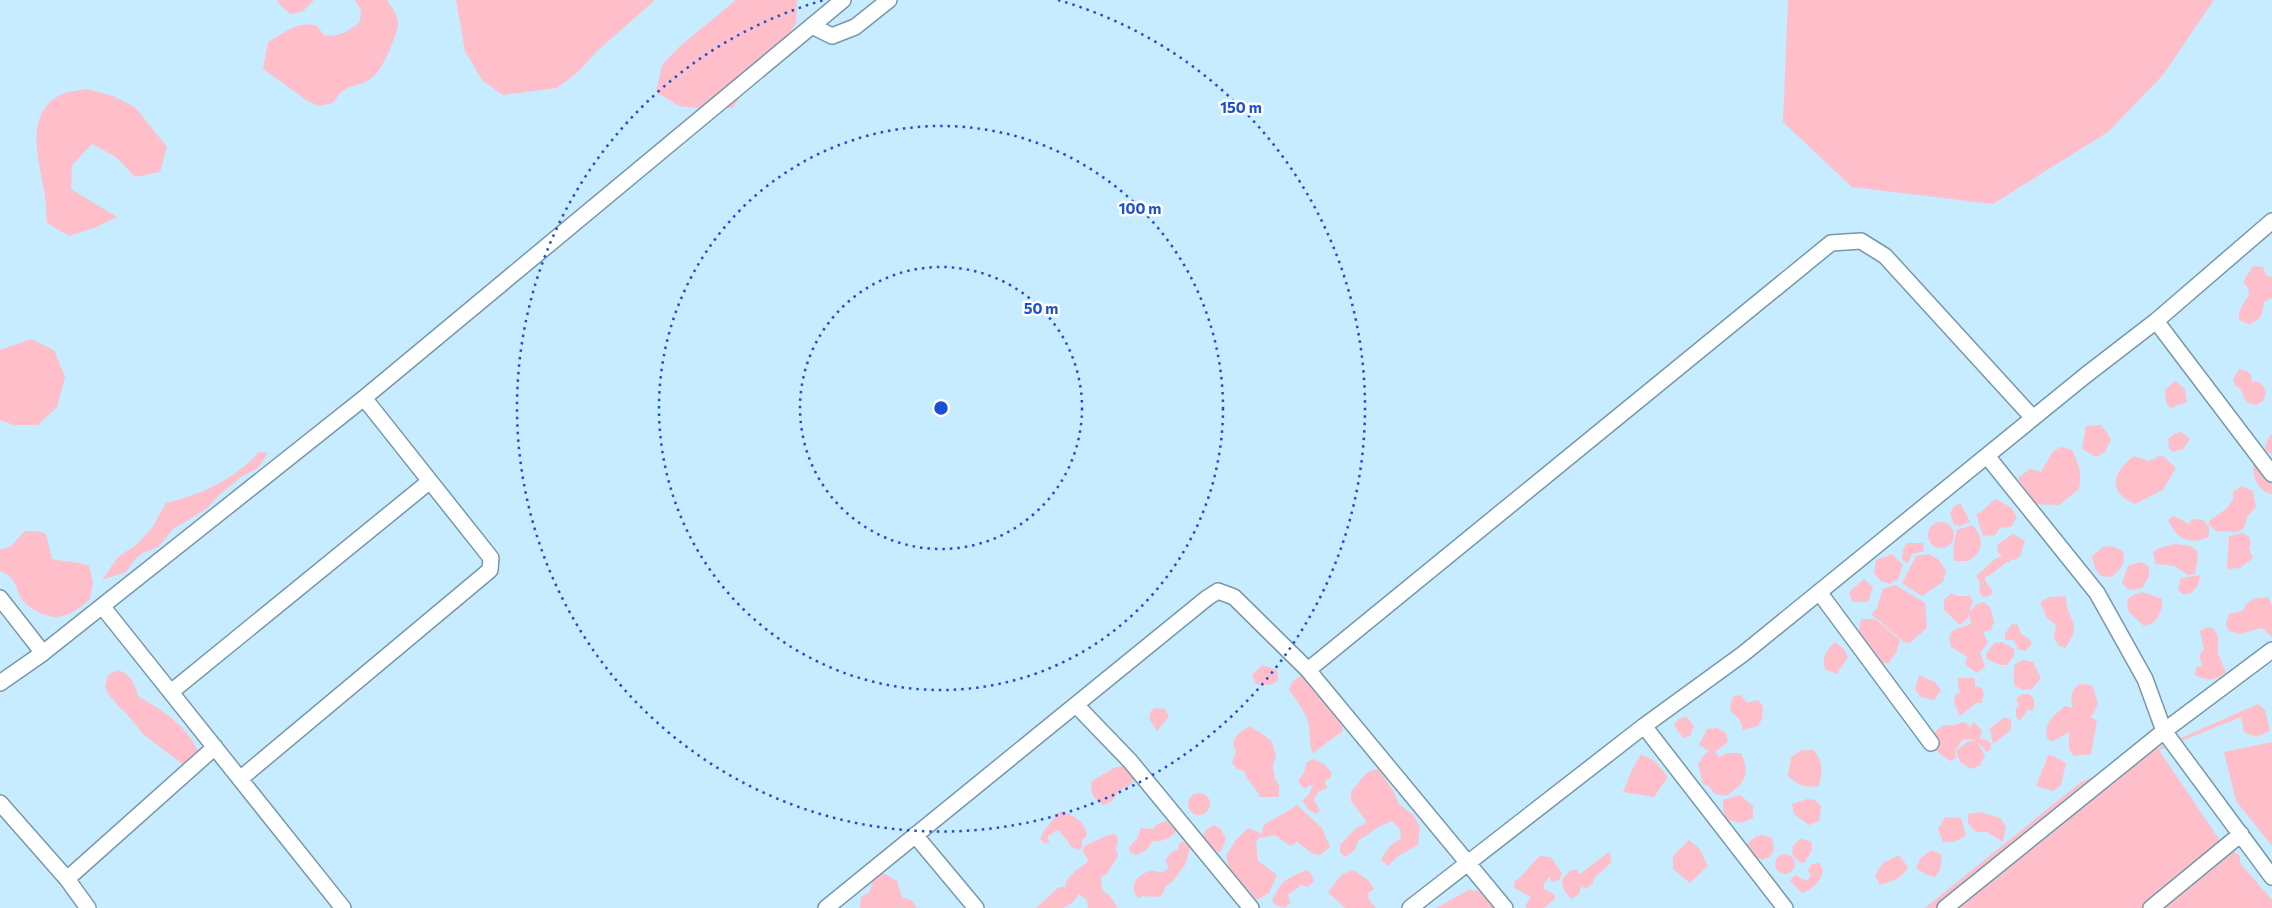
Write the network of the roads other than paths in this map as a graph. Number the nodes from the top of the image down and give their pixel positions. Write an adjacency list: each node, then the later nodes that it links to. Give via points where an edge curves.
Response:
1 (843, 0): 3 (street)
2 (889, 0): 3 (street, via 855,27 832,36)
3 (812, 26): 6 (street)
4 (2272, 221): 5 (street)
5 (2156, 321): 7 (street); 9 (street)
6 (364, 398): 10 (street); 13 (street)
7 (2034, 418): 8 (street); 16 (street, via 1885,256 1861,241 1831,243)
8 (1987, 456): 11 (street); 21 (street, via 2096,593 2145,679)
9 (2272, 474)
10 (430, 481): 18 (street); 24 (street, via 491,558 490,570)
11 (1819, 592): 20 (street, via 1743,654); 22 (street)
12 (0, 598): 15 (street)
13 (102, 606): 15 (street); 18 (street)
14 (2272, 651): 21 (street)
15 (43, 653): 17 (street)
16 (1308, 670): 19 (street, via 1234,597 1218,591); 28 (street)
17 (0, 683)
18 (171, 692): 23 (street)
19 (1076, 705): 27 (street); 35 (street, via 1130,762)
20 (1644, 726): 28 (street); 38 (street)
21 (2164, 731): 26 (street); 39 (street)
22 (1931, 743)
23 (215, 747): 24 (street); 30 (street)
24 (240, 779): 31 (street)
25 (0, 803): 30 (street)
26 (2241, 834): 29 (street); 40 (street)
27 (915, 836): 33 (street); 34 (street)
28 (1468, 863): 36 (street); 37 (street)
29 (2272, 877)
30 (68, 879): 32 (street)
31 (338, 906)
32 (88, 908)
33 (826, 908)
34 (976, 908)
35 (1251, 908)
36 (1410, 908)
37 (1505, 908)
38 (1785, 908)
39 (1945, 908)
40 (2150, 908)

